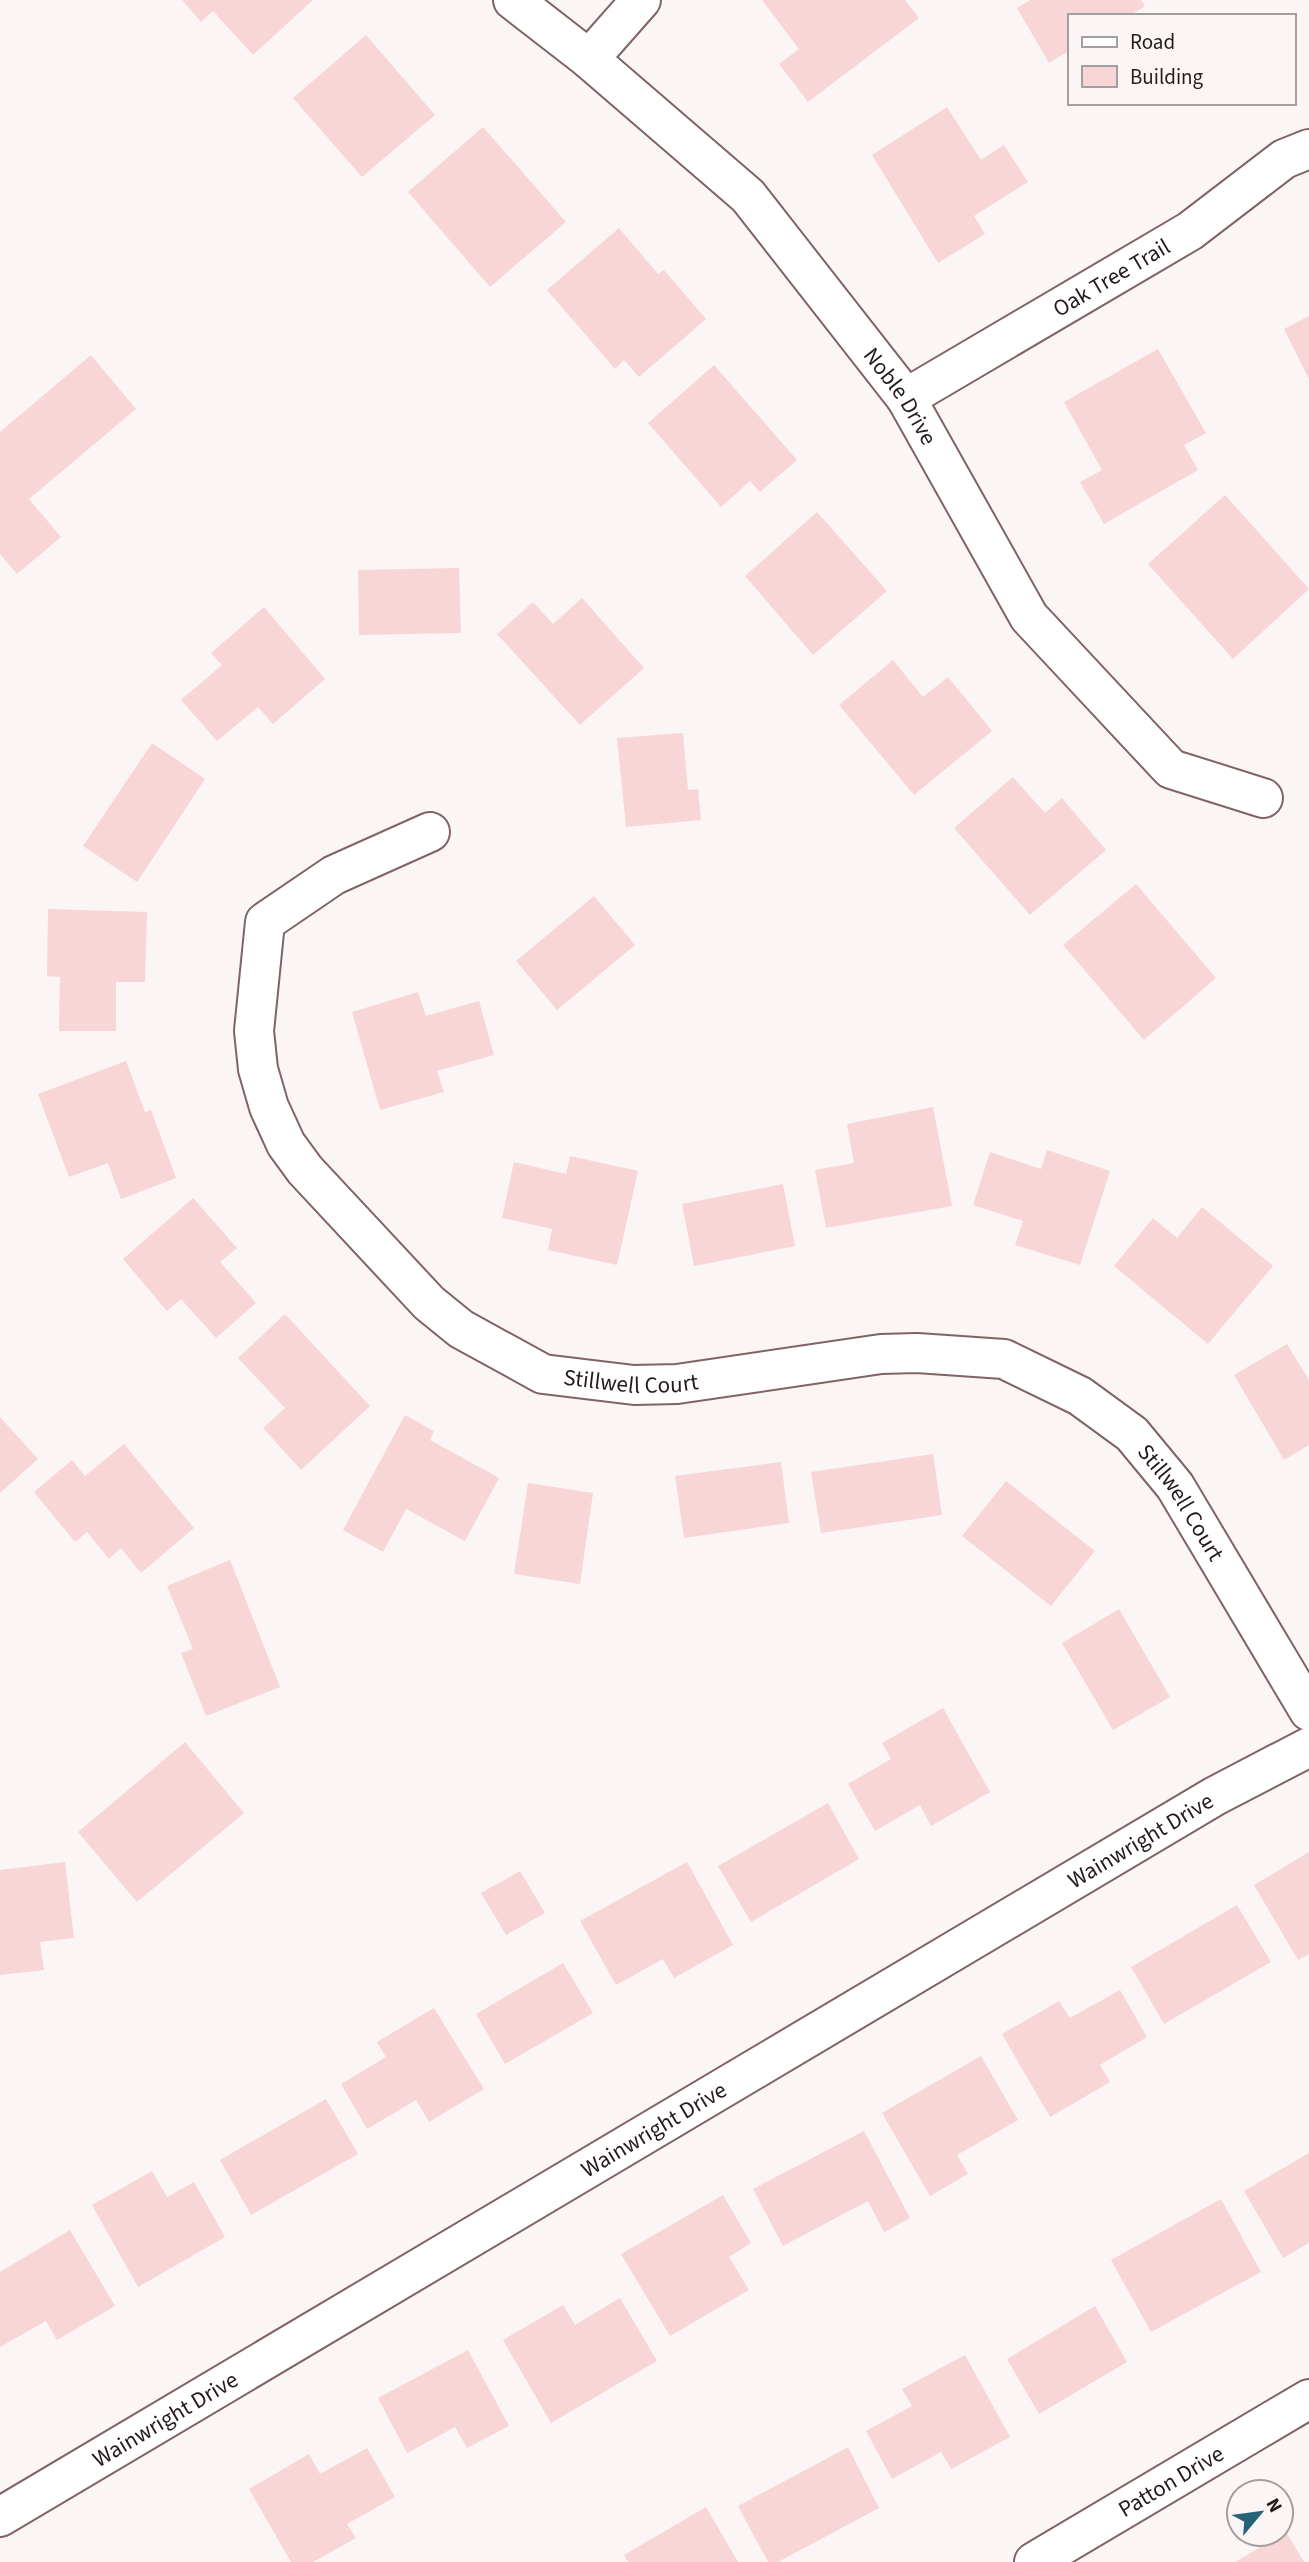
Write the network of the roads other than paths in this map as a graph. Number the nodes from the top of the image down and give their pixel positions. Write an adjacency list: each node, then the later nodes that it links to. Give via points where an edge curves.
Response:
1 (513, 0): 3 (street, Noble Drive)
2 (641, 0): 3 (street)
3 (589, 59): 5 (street, Noble Drive, via 748,197)
4 (1309, 149): 5 (street, Oak Tree Trail, via 1284,159 1190,231)
5 (906, 398): 6 (street, Noble Drive, via 1029,617 1171,769)
6 (1263, 798)
7 (430, 832): 8 (street, Stillwell Court, via 334,875 265,922 254,1031 258,1069 286,1144 429,1303 461,1329 543,1374 634,1385 677,1384 881,1354 1004,1359 1080,1396 1132,1434 1157,1461)
8 (1309, 1711)
9 (1309, 1747): 11 (street, Wainwright Drive, via 1215,1796)
10 (1309, 2399): 12 (street, Patton Drive)
11 (0, 2517)
12 (1034, 2562)

